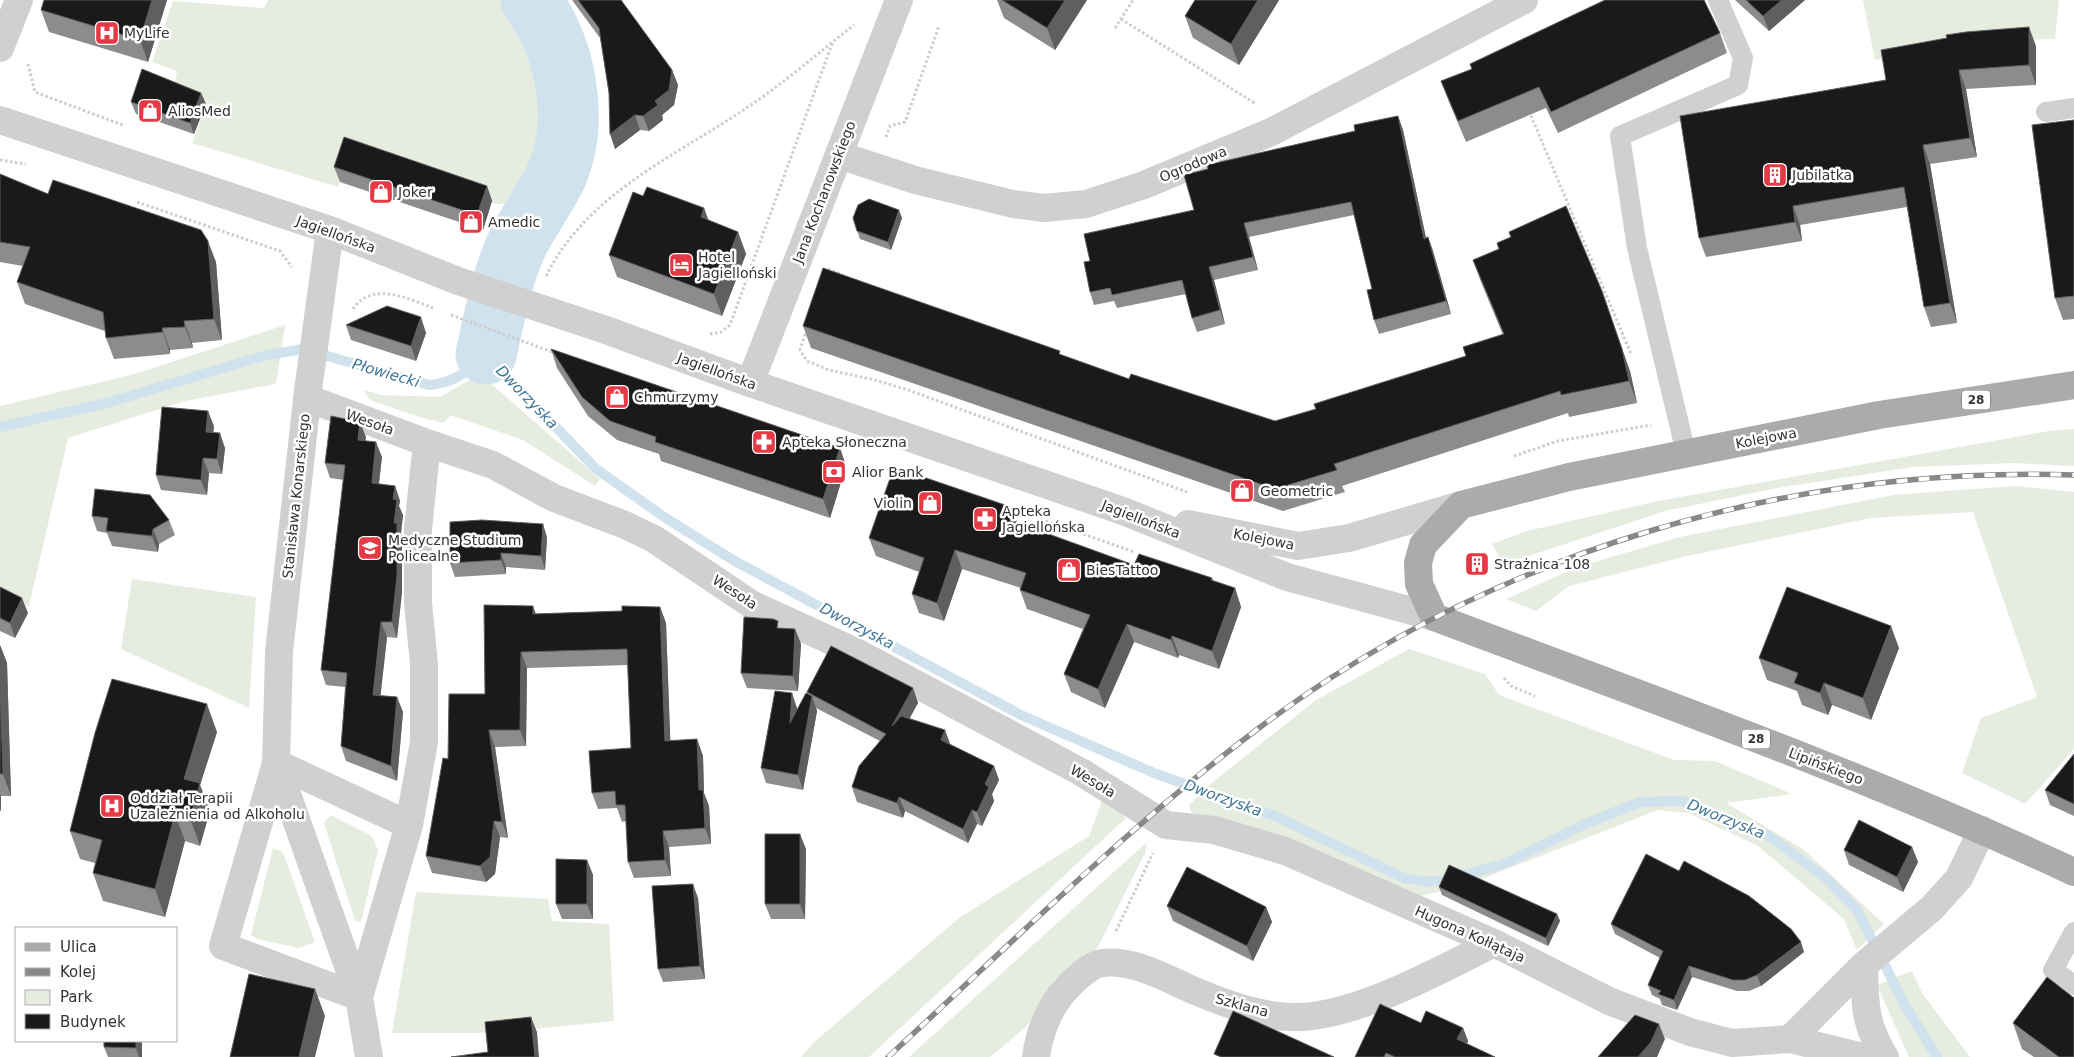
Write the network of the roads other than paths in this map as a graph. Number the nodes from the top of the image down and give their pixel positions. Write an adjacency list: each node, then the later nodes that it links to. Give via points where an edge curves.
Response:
1 (19, 0): 5 (street)
2 (899, 0): 9 (street, Jana Kochanowskiego)
3 (1524, 0): 9 (street, Ogrodowa, via 1271,132 1144,185 1086,204 1044,208 1012,204 915,180)
4 (1718, 0): 15 (lane, via 1743,58 1738,85 1620,136 1637,248)
5 (0, 48)
6 (2074, 108): 7 (lane)
7 (2046, 112)
8 (0, 120): 10 (street, Jagiellońska)
9 (839, 155): 11 (street, Jana Kochanowskiego)
10 (330, 230): 11 (street, Jagiellońska, via 458,281); 13 (street, Stanisława Konarskiego)
11 (750, 383): 17 (street, Jagiellońska)
12 (2074, 385): 15 (main road, Kolejowa / 28, via 1879,415)
13 (308, 387): 14 (street, Wesoła); 19 (street, Stanisława Konarskiego, via 279,652)
14 (427, 443): 20 (street, Wesoła, via 493,465 554,498 625,525 662,544 751,604 858,653 1081,772); 21 (street, Stanisława Konarskiego, via 418,529 424,742)
15 (1686, 453): 16 (main road, Kolejowa / 28, via 1569,477)
16 (1461, 505): 17 (street, Kolejowa, via 1349,538 1298,546); 18 (main road, via 1423,545 1418,563 1419,584)
17 (1123, 510): 18 (street, Jagiellońska, via 1286,578)
18 (1434, 617): 22 (main road, Lipińskiego / 28, via 1857,778)
19 (276, 763): 21 (street); 28 (street, Stanisława Konarskiego); 28 (street, Stanisława Konarskiego, via 223,946)
20 (1159, 820): 25 (street, Hugona Kołłątaja, via 1214,830 1285,852)
21 (409, 825): 28 (street, Stanisława Konarskiego)
22 (1982, 830): 23 (main road, Lipińskiego / 28); 26 (street, via 1959,878 1932,908)
23 (2074, 872)
24 (2074, 932): 27 (lane, via 2053,970)
25 (1494, 943): 29 (street, Hugona Kołłątaja, via 1609,1001 1690,1032 1732,1044); 31 (street, Szklana, via 1372,999 1328,1014 1290,1017 1241,1008 1126,964 1101,963 1076,979 1056,1000)
26 (1864, 965): 29 (street); 33 (street, via 1866,1014)
27 (2074, 985)
28 (359, 996): 30 (street, Stanisława Konarskiego)
29 (1790, 1039): 32 (street, Hugona Kołłątaja)
30 (368, 1057)
31 (1036, 1057)
32 (1863, 1057)
33 (1885, 1057)

